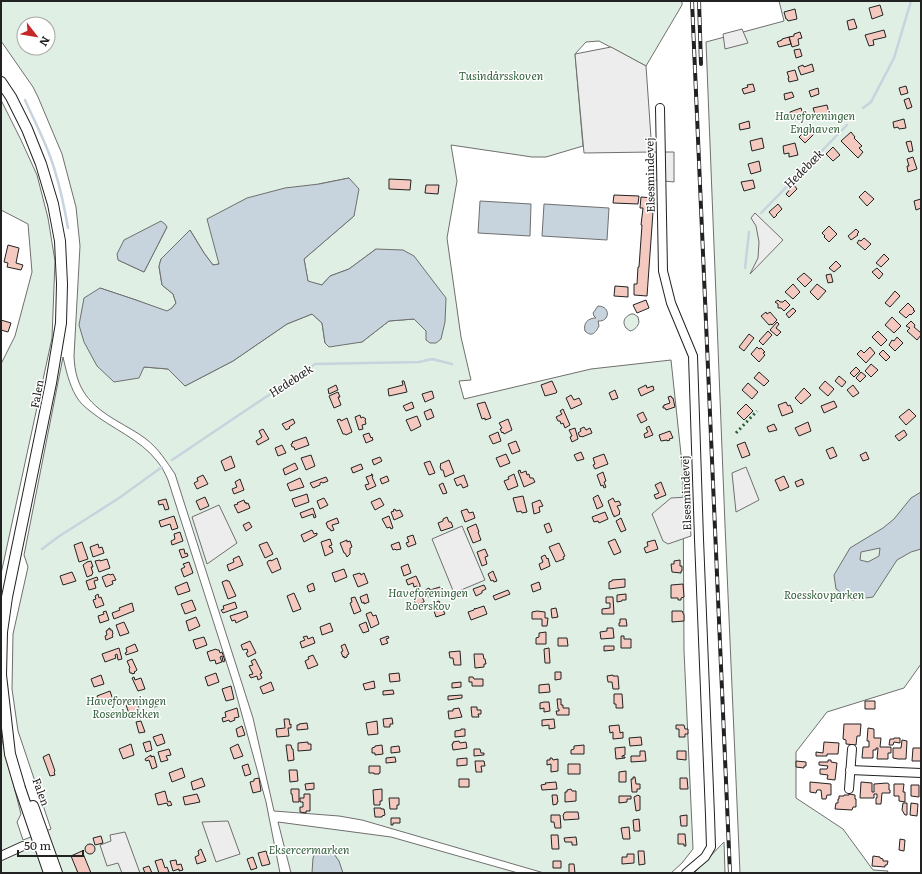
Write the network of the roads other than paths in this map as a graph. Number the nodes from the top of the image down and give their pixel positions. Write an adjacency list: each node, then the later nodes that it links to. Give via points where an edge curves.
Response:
1 (1, 82): 3 (street, Falen, via 27,129 41,164 53,204 60,242 62,284 61,323 51,383)
2 (660, 108): 13 (street, Elsesmindevej, via 663,271 671,303 693,356 710,815 711,847 705,857)
3 (1, 632): 4 (street, Falen, via 1,675)
4 (6, 718): 11 (street, Falen, via 10,754); 12 (street, Falen, via 25,786)
5 (852, 749): 6 (street)
6 (850, 770): 7 (street); 8 (street)
7 (921, 773)
8 (849, 790)
9 (24, 846): 10 (street)
10 (1, 856)
11 (49, 873)
12 (57, 873)
13 (686, 873)

